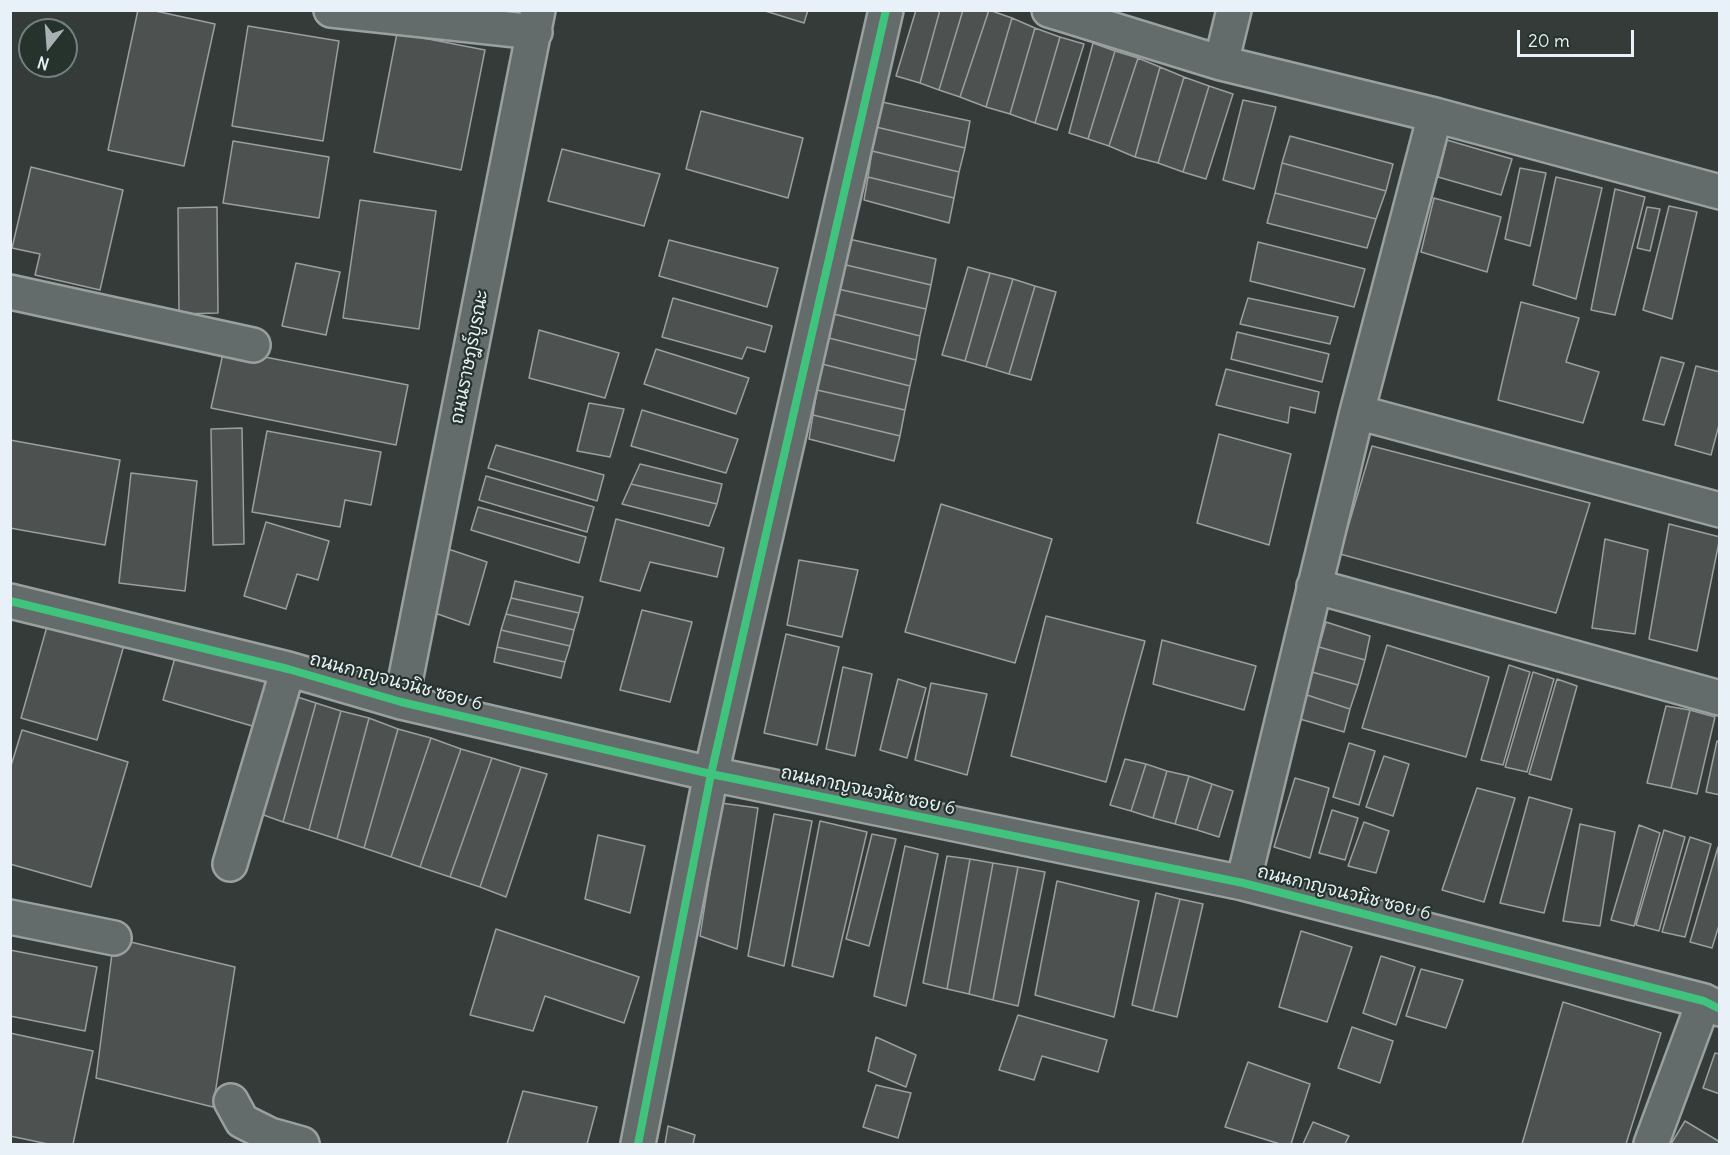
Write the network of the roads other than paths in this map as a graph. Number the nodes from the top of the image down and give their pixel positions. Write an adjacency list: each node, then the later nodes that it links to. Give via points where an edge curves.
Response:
1 (886, 10): 18 (street)
2 (1049, 10): 6 (street)
3 (1234, 10): 6 (street)
4 (345, 11): 5 (street)
5 (537, 21): 17 (street, ถนนราษฎร์บูรณะ)
6 (1221, 63): 7 (street)
7 (1435, 115): 8 (street); 11 (street)
8 (1719, 192)
9 (10, 292): 10 (street)
10 (253, 345)
11 (1357, 412): 12 (street); 13 (street)
12 (1719, 510)
13 (1314, 586): 16 (street); 20 (street)
14 (10, 601): 15 (street, ถนนกาญจนวนิช ซอย 6)
15 (288, 669): 17 (street, ถนนกาญจนวนิช ซอย 6); 19 (street)
16 (1719, 698)
17 (401, 702): 18 (street, ถนนกาญจนวนิช ซอย 6)
18 (711, 774): 20 (street, ถนนกาญจนวนิช ซอย 6); 26 (street)
19 (230, 864)
20 (1243, 883): 23 (street, ถนนกาญจนวนิช ซอย 6)
21 (10, 917): 22 (street)
22 (114, 938)
23 (1712, 1005): 27 (street)
24 (231, 1101): 25 (street, via 242,1121 270,1135)
25 (302, 1144)
26 (638, 1144)
27 (1651, 1144)

